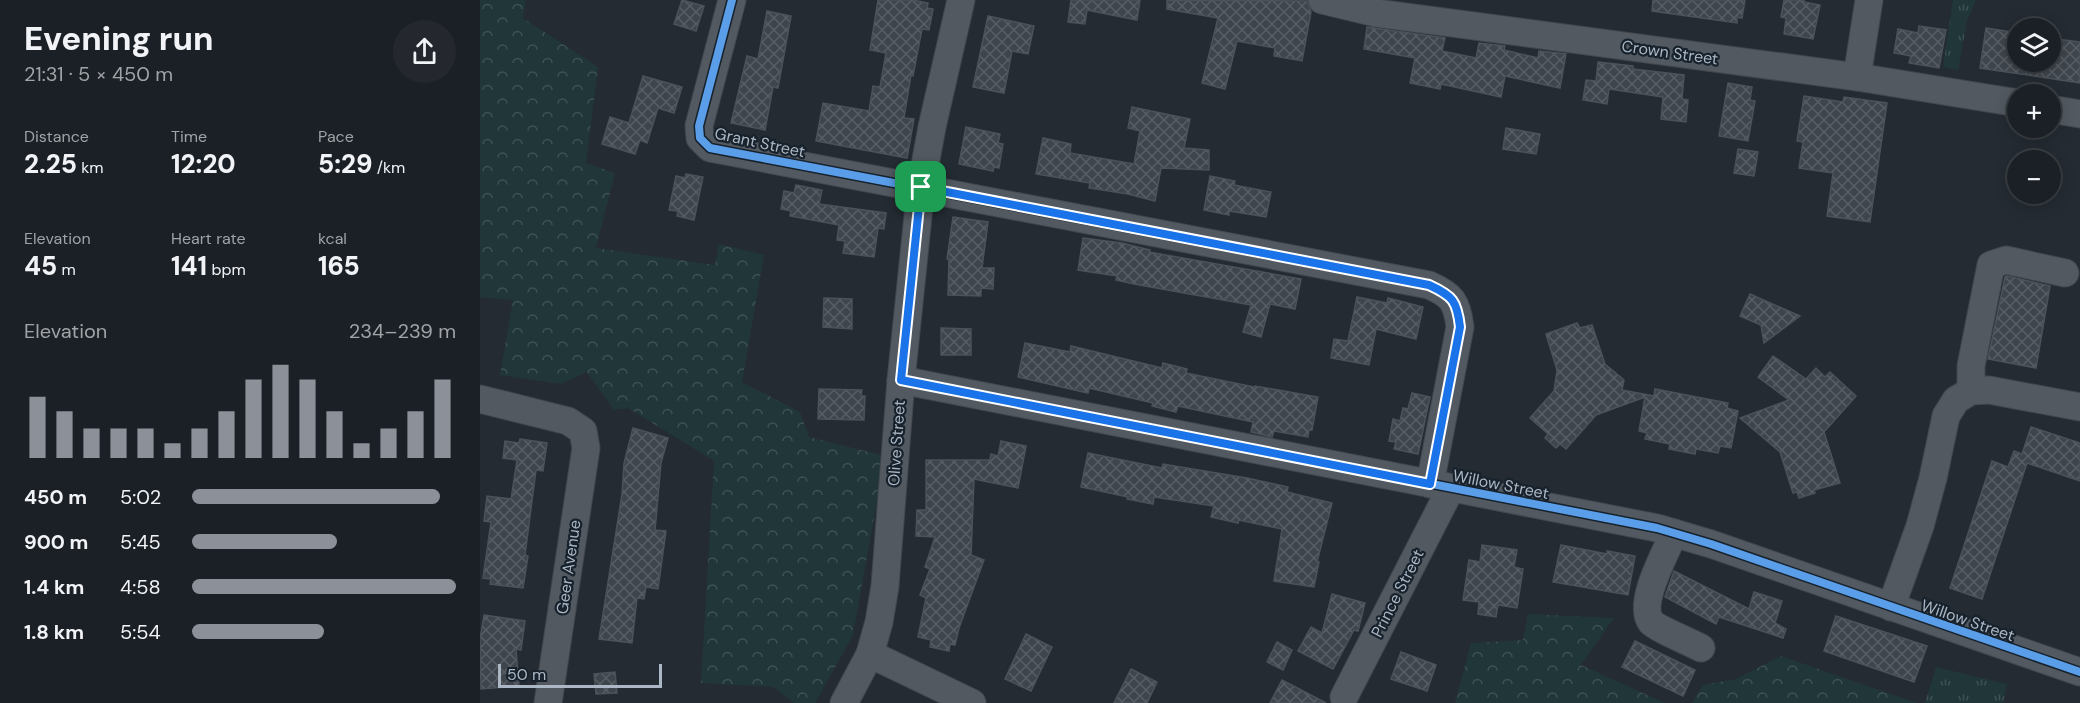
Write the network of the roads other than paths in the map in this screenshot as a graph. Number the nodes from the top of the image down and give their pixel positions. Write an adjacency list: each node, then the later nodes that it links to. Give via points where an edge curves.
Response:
1 (732, 0): 9 (street, Grant Street, via 699,126 700,138 710,148)
2 (961, 0): 9 (street, Olive Street)
3 (1323, 0): 5 (street, Crown Street, via 1376,13)
4 (1869, 0): 5 (street)
5 (1857, 77): 6 (street, Crown Street)
6 (2007, 102)
7 (2061, 111): 8 (street)
8 (2080, 114)
9 (921, 187): 11 (street, Olive Street); 15 (street, Prince Street, via 1429,285 1447,293 1458,310 1460,327)
10 (2064, 273): 12 (street, via 2006,260 1992,265 1971,366)
11 (901, 380): 15 (street, Willow Street); 19 (street, Olive Street, via 885,586)
12 (1971, 391): 14 (street, via 1989,390); 17 (street, via 1956,399 1946,416 1920,526)
13 (480, 399): 22 (street, Geer Avenue, via 568,421 583,431 586,448)
14 (2080, 407)
15 (1441, 486): 16 (street, Willow Street); 21 (street, Prince Street)
16 (1674, 533): 17 (street, Willow Street); 18 (street, via 1649,591 1647,612 1652,623)
17 (1891, 607): 20 (street, Willow Street)
18 (1701, 648)
19 (870, 654): 23 (street, Olive Street); 24 (street)
20 (2080, 672)
21 (1344, 698)
22 (548, 703)
23 (844, 703)
24 (972, 703)

